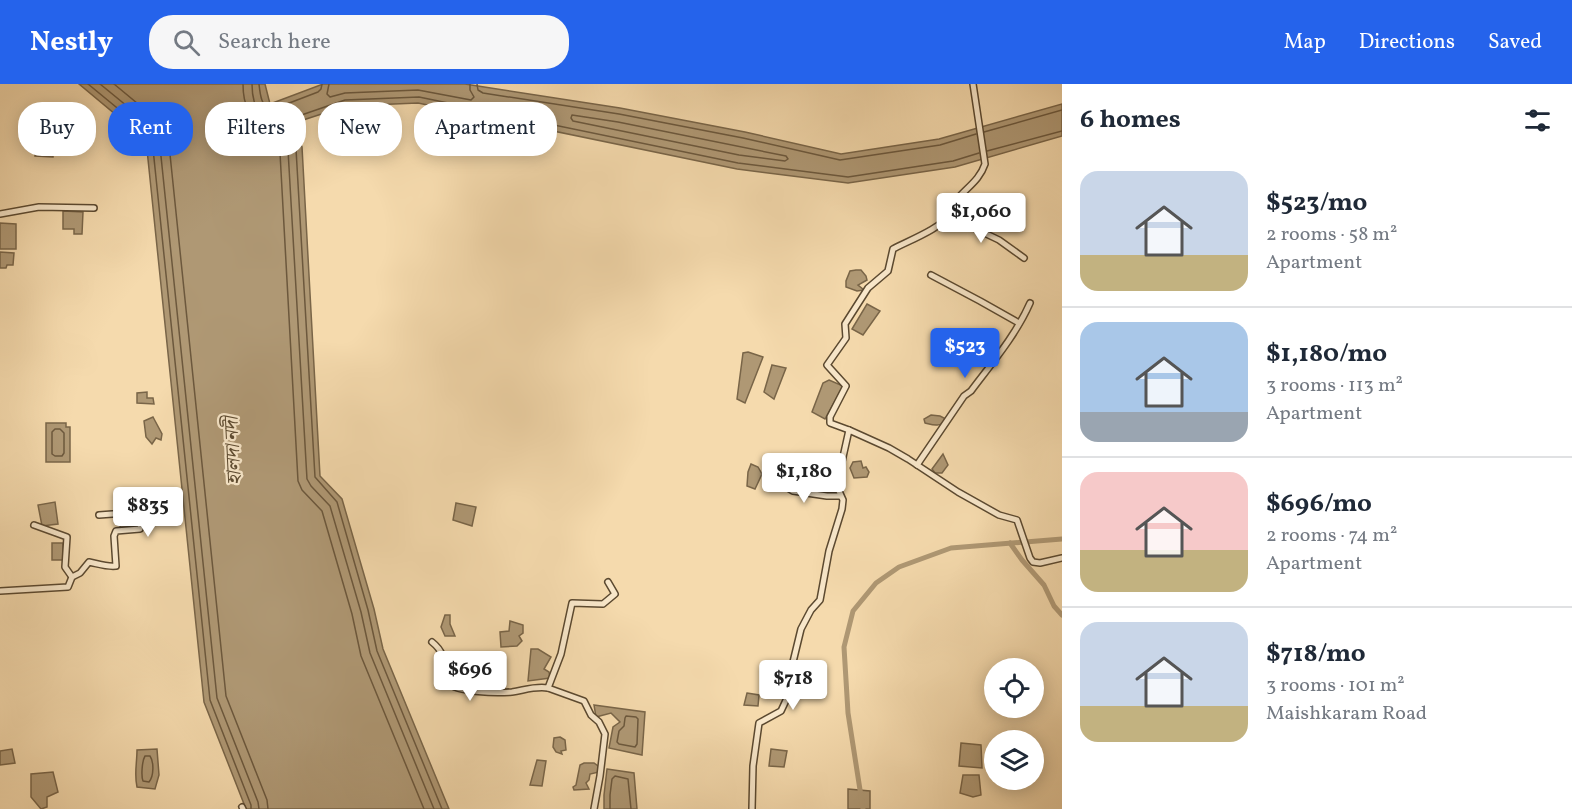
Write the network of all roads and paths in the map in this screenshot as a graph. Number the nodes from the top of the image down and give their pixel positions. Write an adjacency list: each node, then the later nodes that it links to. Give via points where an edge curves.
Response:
1 (973, 84): 4 (street, via 985,164)
2 (94, 208): 3 (street, via 39,207)
3 (0, 213)
4 (950, 215): 5 (street, via 999,240); 9 (street, via 893,249 888,271 868,288 845,324 846,338 827,365 846,386 829,420)
5 (1024, 258)
6 (930, 275): 8 (street)
7 (1030, 303): 8 (street)
8 (1019, 323): 10 (street)
9 (849, 430): 10 (street); 12 (street, via 839,476)
10 (917, 465): 15 (street, via 999,515 1017,520 1035,563)
11 (788, 484): 12 (street, via 793,491)
12 (840, 496): 22 (street, via 842,509 820,600 801,629 788,696 781,711 759,723)
13 (99, 515): 16 (street, via 139,512 140,529 116,531 116,566 89,562)
14 (34, 525): 16 (street, via 68,537 65,567)
15 (1062, 558)
16 (72, 577): 18 (street, via 68,587)
17 (608, 582): 20 (street, via 615,594 603,604 572,603 561,654)
18 (0, 591)
19 (432, 642): 20 (street, via 443,655 447,681 464,690 510,692)
20 (548, 688): 21 (street, via 584,701 604,729)
21 (594, 809)
22 (752, 809)

